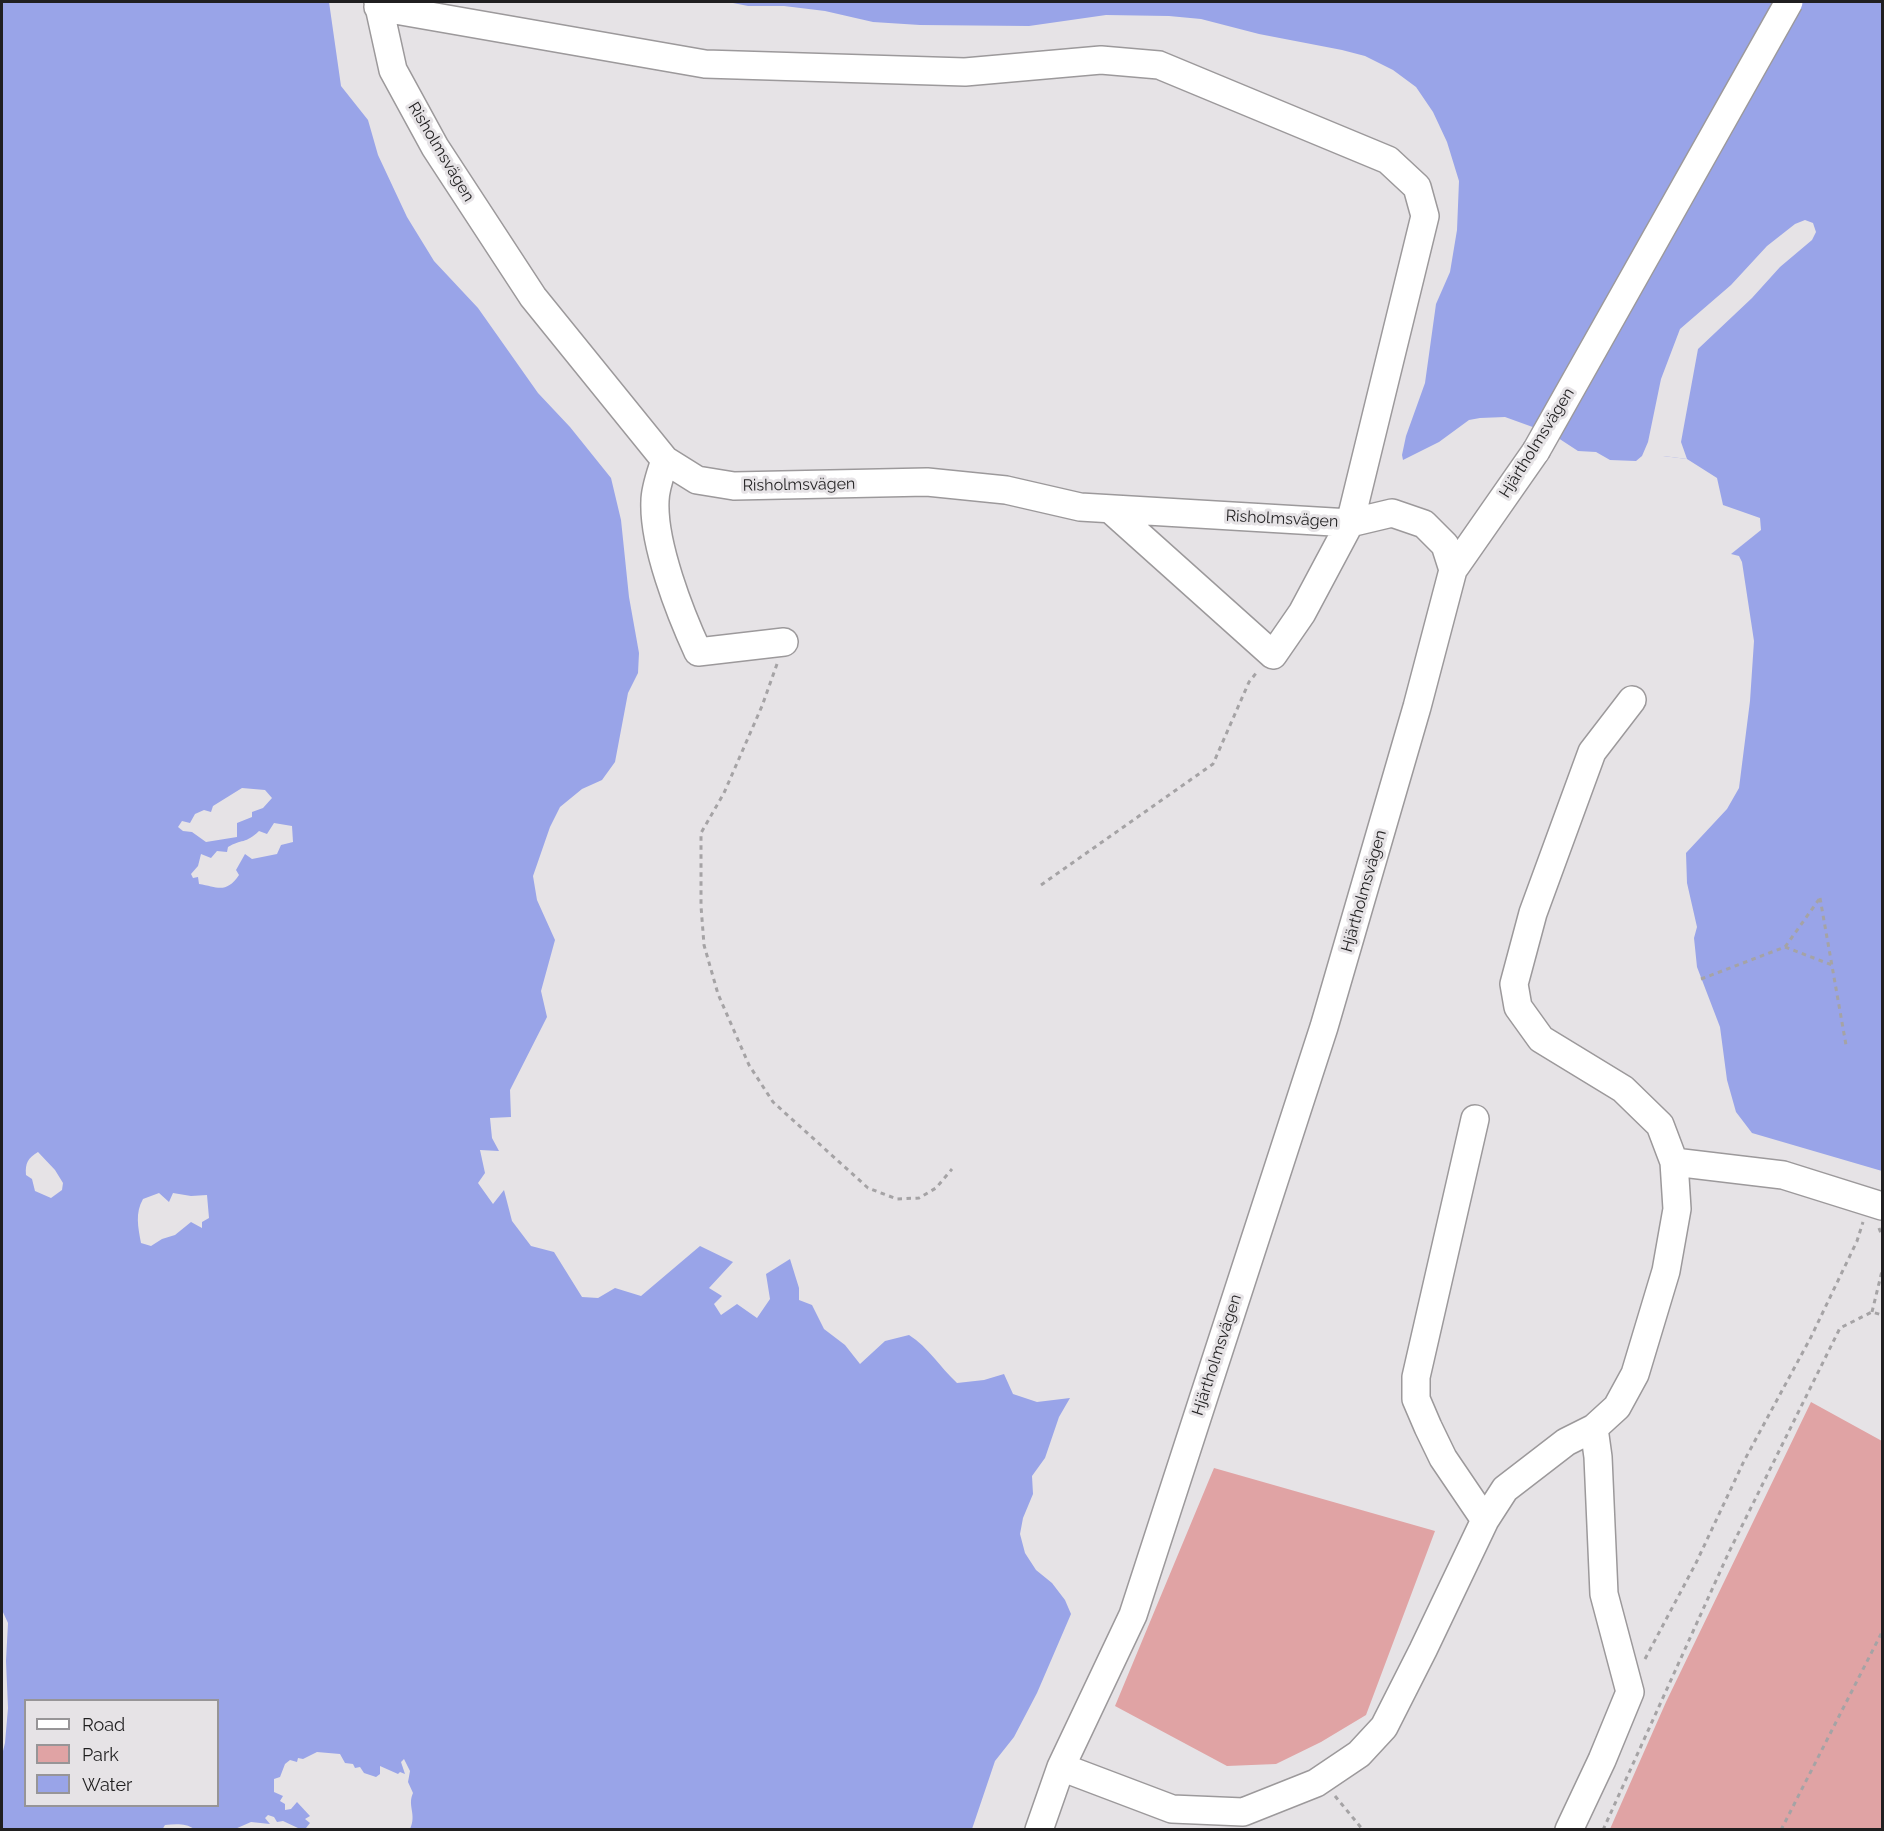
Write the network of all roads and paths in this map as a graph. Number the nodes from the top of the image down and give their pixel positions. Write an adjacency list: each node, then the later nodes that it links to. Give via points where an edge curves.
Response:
1 (1789, 2): 6 (street, Hjärtholmsvägen, bridge, via 1536,451)
2 (378, 4): 3 (street, Risholmsvägen, via 393,70 435,147 532,297); 5 (street, via 705,64 965,72 1101,60 1159,65 1388,160 1417,187 1425,216)
3 (664, 460): 4 (street, Risholmsvägen, via 697,480 734,486 927,482 1006,490 1080,507); 7 (street, via 654,500 658,536 682,619 698,652)
4 (1110, 509): 5 (street, Risholmsvägen); 8 (street)
5 (1350, 523): 6 (street, Risholmsvägen, via 1392,513 1424,524 1445,545); 8 (street, via 1302,613)
6 (1453, 570): 26 (street, Hjärtholmsvägen, via 1418,707 1324,1027 1136,1603)
7 (784, 642): 17 (path, via 762,706 724,793 701,833 704,945 718,994 749,1065 773,1102 868,1188 897,1199 919,1198 936,1188)
8 (1273, 655): 10 (path, via 1249,682 1213,764)
9 (1632, 700): 16 (street, via 1592,752 1533,913 1514,984 1518,1008 1541,1039 1623,1089 1660,1125)
10 (1041, 885)
11 (1785, 947): 12 (path); 12 (path, via 1820,898); 13 (path)
12 (1832, 966): 14 (path)
13 (1701, 979)
14 (1846, 1045)
15 (1475, 1119): 23 (street, via 1416,1377 1416,1399 1443,1458)
16 (1674, 1162): 18 (street, via 1783,1175); 22 (street, via 1677,1209 1666,1271 1635,1374 1617,1407)
17 (952, 1169)
18 (1876, 1203): 25 (path)
19 (1882, 1271): 20 (path)
20 (1872, 1312): 21 (path); 31 (path, via 1840,1328 1729,1552)
21 (1882, 1315)
22 (1594, 1428): 23 (street, via 1566,1442 1505,1489); 30 (street, via 1604,1594 1630,1692)
23 (1485, 1520): 27 (street, via 1384,1727 1359,1754)
24 (1882, 1632): 32 (path)
25 (1644, 1662)
26 (1061, 1767): 27 (street, via 1172,1809 1243,1812); 28 (street, Hjärtholmsvägen)
27 (1316, 1783): 29 (path, via 1340,1799)
28 (1039, 1830)
29 (1363, 1830)
30 (1569, 1830)
31 (1604, 1830)
32 (1781, 1830)

